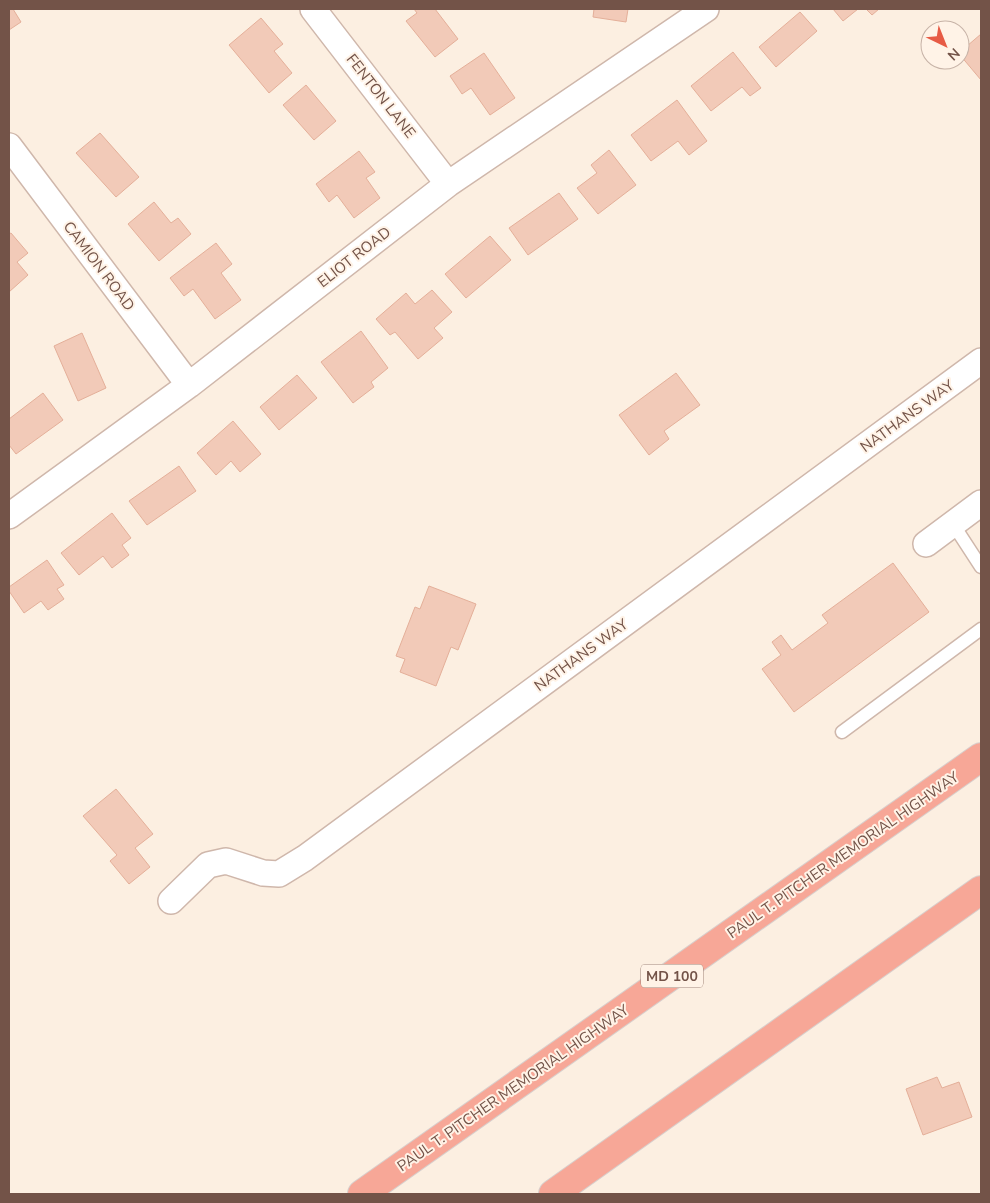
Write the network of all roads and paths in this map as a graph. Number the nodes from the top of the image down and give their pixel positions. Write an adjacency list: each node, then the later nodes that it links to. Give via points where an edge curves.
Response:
1 (313, 9): 4 (street, FENTON LANE)
2 (706, 9): 4 (street, ELIOT ROAD)
3 (9, 146): 6 (street, CAMION ROAD)
4 (448, 184): 6 (street, ELIOT ROAD)
5 (981, 361): 16 (street, NATHANS WAY, via 305,858 279,874 263,873 226,861 208,865)
6 (188, 385): 8 (street, ELIOT ROAD)
7 (981, 503): 9 (street)
8 (9, 516)
9 (953, 524): 10 (street); 11 (lane)
10 (926, 544)
11 (981, 567)
12 (981, 628): 13 (lane)
13 (842, 732)
14 (981, 757): 17 (highway, PAUL T. PITCHER MEMORIAL HIGHWAY / MD 100)
15 (981, 892): 18 (highway); 19 (highway)
16 (171, 900)
17 (362, 1194)
18 (553, 1194)
19 (580, 1194)

